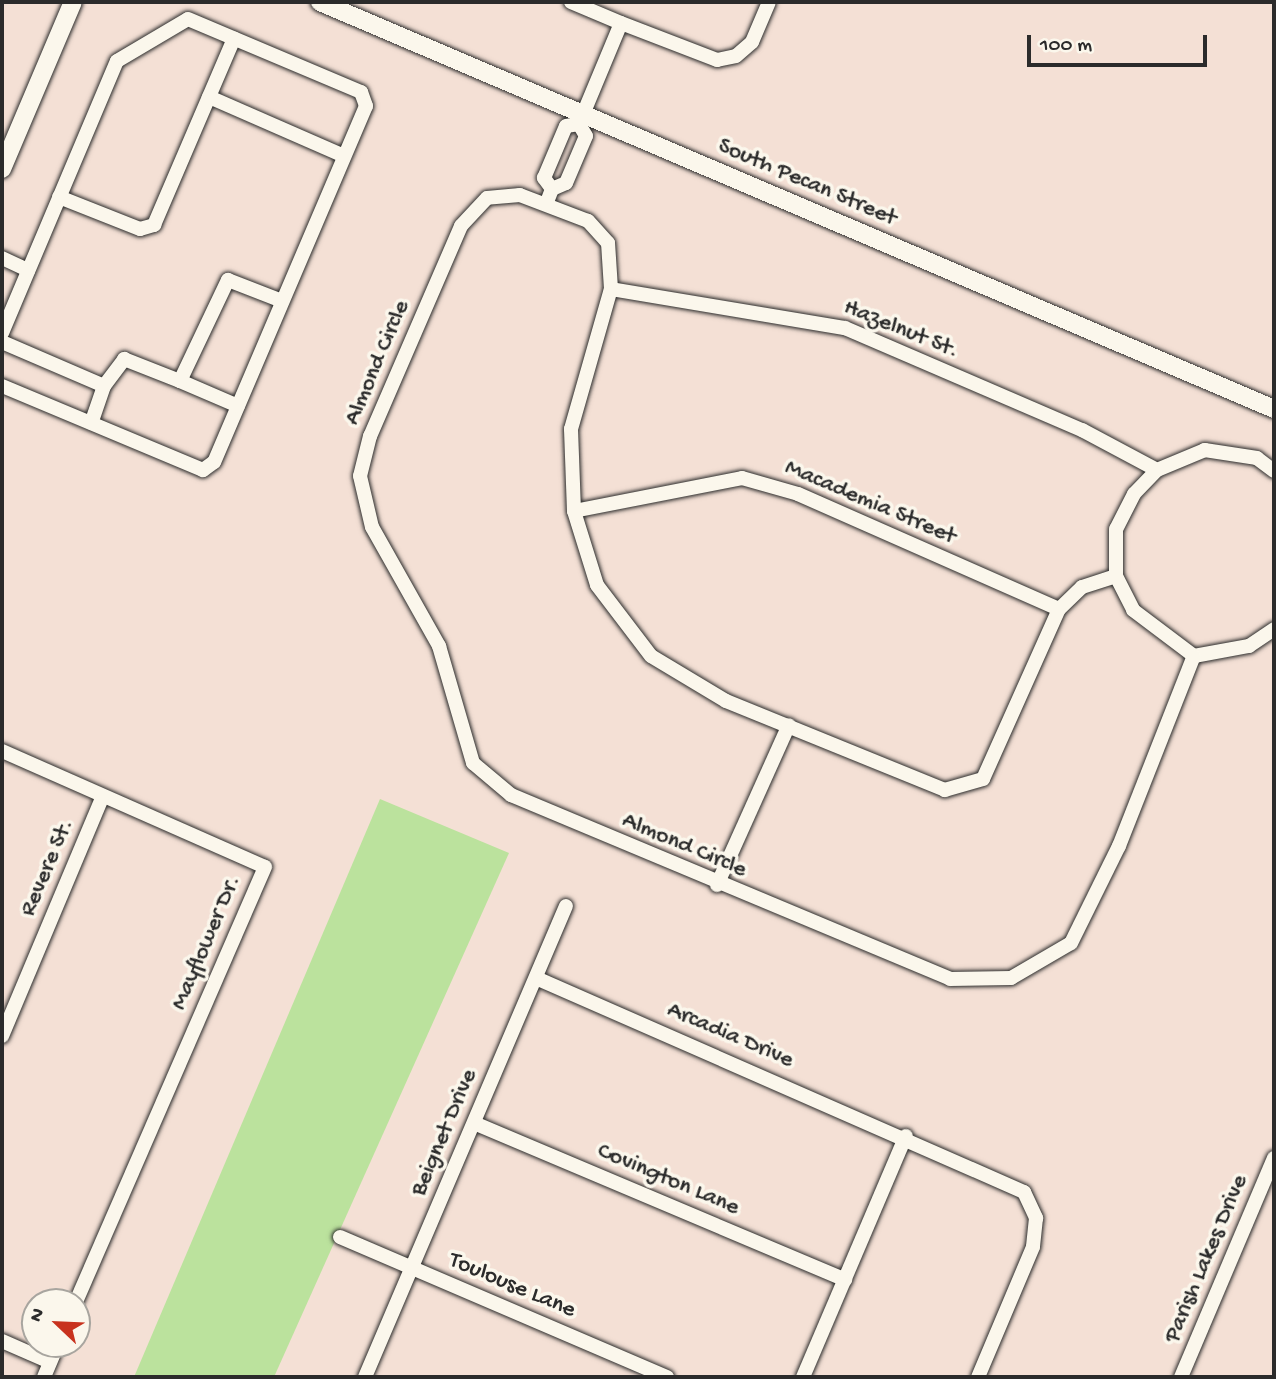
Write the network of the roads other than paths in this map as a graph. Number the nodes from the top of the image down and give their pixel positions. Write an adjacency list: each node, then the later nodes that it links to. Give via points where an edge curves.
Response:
1 (73, 2): 10 (street)
2 (320, 2): 8 (street, South Pecan Street)
3 (571, 2): 5 (street)
4 (769, 2): 5 (street, via 752,42 736,56 717,60)
5 (621, 23): 8 (street)
6 (234, 38): 7 (street); 9 (street, via 361,92 366,106); 12 (street, via 188,19 117,61)
7 (209, 97): 9 (street); 12 (street, via 154,225 141,229)
8 (581, 119): 11 (street, via 586,136 566,183); 11 (street, via 566,126 544,177); 23 (street, South Pecan Street)
9 (344, 156): 16 (street)
10 (2, 169)
11 (550, 196): 15 (street, Almond Circle, via 588,221 608,243); 35 (street, Almond Circle, via 487,198 461,226 369,436 360,476 369,514 439,646 473,763 511,795)
12 (59, 197): 14 (street)
13 (2, 258): 14 (street)
14 (28, 270): 17 (street)
15 (611, 289): 25 (street, Hazelnut St., via 845,328 1082,430); 27 (street, Almond Circle, via 571,429)
16 (282, 301): 19 (street, via 228,280); 22 (street)
17 (2, 333)
18 (2, 342): 21 (street)
19 (180, 381): 21 (street, via 124,359); 22 (street)
20 (2, 386): 24 (street)
21 (104, 386): 24 (street)
22 (238, 406): 24 (street, via 214,462 203,470)
23 (1274, 409)
24 (91, 423)
25 (1157, 470): 26 (street, via 1205,450 1257,458); 28 (street, via 1134,494 1116,529)
26 (1274, 471)
27 (574, 511): 29 (street, Macademia Street, via 742,478 798,494); 32 (street, Almond Circle, via 597,585 651,656 726,701)
28 (1116, 576): 29 (street, Almond Circle, via 1082,587); 31 (street, via 1133,610)
29 (1059, 609): 32 (street, Almond Circle, via 983,779 945,790)
30 (1274, 629): 31 (street, via 1250,646)
31 (1194, 656): 35 (street, Almond Circle, via 1119,846 1071,943 1012,978 950,979)
32 (789, 725): 35 (street)
33 (2, 751): 34 (street, Mayflower Dr.)
34 (103, 796): 38 (street, Revere St.); 45 (street, Mayflower Dr., via 265,867)
35 (716, 886)
36 (566, 905): 37 (street, Beignet Drive)
37 (536, 978): 39 (street, Beignet Drive); 40 (street, Arcadia Drive)
38 (2, 1036)
39 (474, 1123): 43 (street, Beignet Drive); 44 (street, Covington Lane)
40 (906, 1136): 44 (street); 53 (street, Arcadia Drive, via 1009,1180 1024,1192 1036,1219 1033,1247)
41 (1274, 1158): 54 (street, Parish Lakes Drive)
42 (340, 1237): 43 (street, Toulouse Lane)
43 (412, 1268): 50 (street, Beignet Drive); 51 (street, Toulouse Lane)
44 (845, 1280): 52 (street)
45 (82, 1288)
46 (2, 1341): 48 (street)
47 (52, 1358): 48 (street)
48 (50, 1362): 49 (street)
49 (44, 1377)
50 (365, 1377)
51 (667, 1377)
52 (803, 1377)
53 (978, 1377)
54 (1181, 1377)

